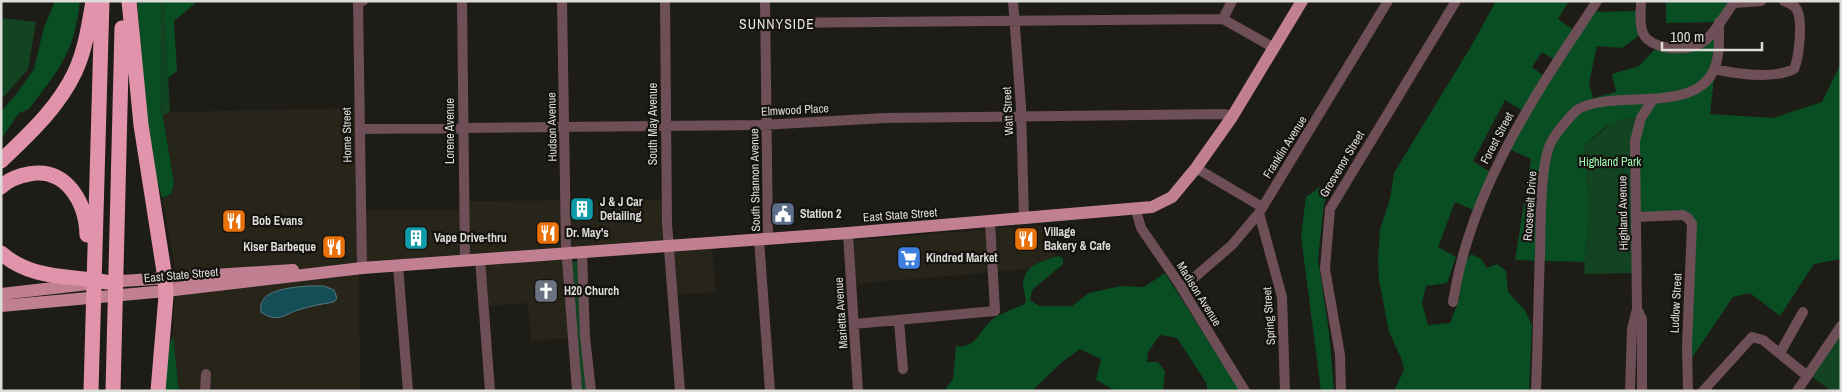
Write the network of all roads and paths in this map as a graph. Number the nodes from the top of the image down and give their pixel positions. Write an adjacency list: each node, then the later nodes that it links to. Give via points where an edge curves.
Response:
1 (93, 1): 37 (highway, via 82,52 64,93 42,121)
2 (102, 1): 55 (highway)
3 (122, 1): 72 (highway)
4 (128, 1): 57 (highway, via 141,125)
5 (358, 1): 6 (street); 36 (street, Home Street)
6 (363, 1)
7 (462, 1): 35 (street, Lorene Avenue)
8 (562, 1): 34 (street, Hudson Avenue)
9 (665, 1): 33 (street, South May Avenue)
10 (765, 1): 24 (street, South Shannon Avenue)
11 (1013, 1): 22 (street, Watt Street)
12 (1232, 1): 21 (street)
13 (1388, 1): 41 (street, Franklin Avenue)
14 (1456, 1): 84 (street, Grosvenor Street, via 1330,209 1326,269 1340,355)
15 (1597, 1): 60 (street, Forest Street, via 1525,112 1494,170 1461,256)
16 (1641, 1): 25 (street, via 1642,29 1648,39 1677,48 1693,46)
17 (1761, 1): 20 (street)
18 (1784, 1): 28 (street, via 1797,10 1800,24 1796,65 1789,72 1769,75)
19 (1300, 2): 27 (main road, East State Street)
20 (1735, 2): 23 (street)
21 (1223, 20): 22 (street); 27 (street)
22 (1014, 21): 24 (street); 30 (street, Watt Street)
23 (1719, 22): 25 (street); 26 (street)
24 (766, 23): 32 (street, South Shannon Avenue)
25 (1707, 39): 26 (street)
26 (1718, 47): 28 (street)
27 (1274, 48): 31 (main road, East State Street)
28 (1714, 70): 29 (street, Roosevelt Drive, via 1692,90)
29 (1652, 101): 42 (street, Highland Avenue, via 1640,118 1636,141); 85 (street, Roosevelt Drive, via 1626,99 1583,107 1572,114 1552,139 1540,204)
30 (1022, 116): 31 (street, Elmwood Place, via 1227,114); 32 (street, Elmwood Place, via 886,118); 43 (street, Watt Street)
31 (1232, 117): 38 (main road, East State Street)
32 (767, 125): 33 (street, Elmwood Place); 46 (street, South Shannon Avenue)
33 (666, 126): 34 (street, Elmwood Place); 47 (street, South May Avenue)
34 (564, 127): 35 (street, Elmwood Place); 49 (street, Hudson Avenue)
35 (463, 128): 36 (street, Elmwood Place); 52 (street, Lorene Avenue)
36 (360, 129): 54 (street, Home Street)
37 (1, 161)
38 (1196, 168): 40 (main road, East State Street, via 1168,200 1152,208); 41 (street)
39 (1, 187): 55 (highway, via 14,178 32,173 48,174 67,183 83,207 87,249)
40 (1136, 210): 43 (main road, East State Street); 58 (street, Madison Avenue, via 1143,232)
41 (1260, 210): 58 (street, Franklin Avenue, via 1232,244); 83 (street, Spring Street, via 1282,297)
42 (1636, 217): 62 (street, Highland Avenue); 88 (street, Ludlow Street, via 1678,215 1688,218 1692,224)
43 (1024, 219): 44 (main road, East State Street)
44 (990, 222): 45 (main road, East State Street); 64 (street, via 994,311)
45 (848, 233): 46 (main road, East State Street); 65 (street, Marietta Avenue)
46 (764, 239): 47 (main road, East State Street); 80 (street, South Shannon Avenue)
47 (668, 246): 48 (main road, East State Street); 79 (street, South May Avenue)
48 (582, 252): 49 (main road, East State Street); 78 (street)
49 (566, 253): 51 (main road, East State Street); 77 (street, Hudson Avenue)
50 (1, 254): 56 (highway, via 16,265 44,275)
51 (480, 259): 52 (main road, East State Street); 76 (street)
52 (465, 260): 53 (main road, East State Street)
53 (398, 266): 54 (main road, East State Street); 75 (street)
54 (362, 268): 57 (main road, East State Street)
55 (93, 271): 71 (highway)
56 (106, 282): 57 (main road, East State Street); 59 (main road, East State Street)
57 (166, 284): 61 (main road, East State Street); 73 (highway)
58 (1182, 288): 82 (street, Madison Avenue)
59 (1, 294)
60 (1453, 302)
61 (1, 306)
62 (1637, 309): 86 (street, Highland Avenue, via 1632,330); 87 (street, Highland Avenue, via 1642,319)
63 (1804, 312): 67 (street)
64 (899, 321): 65 (street); 68 (street)
65 (854, 324): 81 (street, Marietta Avenue)
66 (1841, 326): 70 (street)
67 (1780, 353): 70 (street); 89 (street, via 1759,338 1749,338)
68 (903, 369)
69 (206, 374): 74 (street)
70 (1806, 375): 90 (street)
71 (91, 391)
72 (112, 391)
73 (158, 391)
74 (205, 391)
75 (408, 391)
76 (490, 391)
77 (577, 391)
78 (591, 391)
79 (680, 391)
80 (770, 391)
81 (858, 391)
82 (1245, 391)
83 (1285, 391)
84 (1341, 391)
85 (1536, 391)
86 (1630, 391)
87 (1642, 391)
88 (1688, 391)
89 (1703, 391)
90 (1797, 391)

